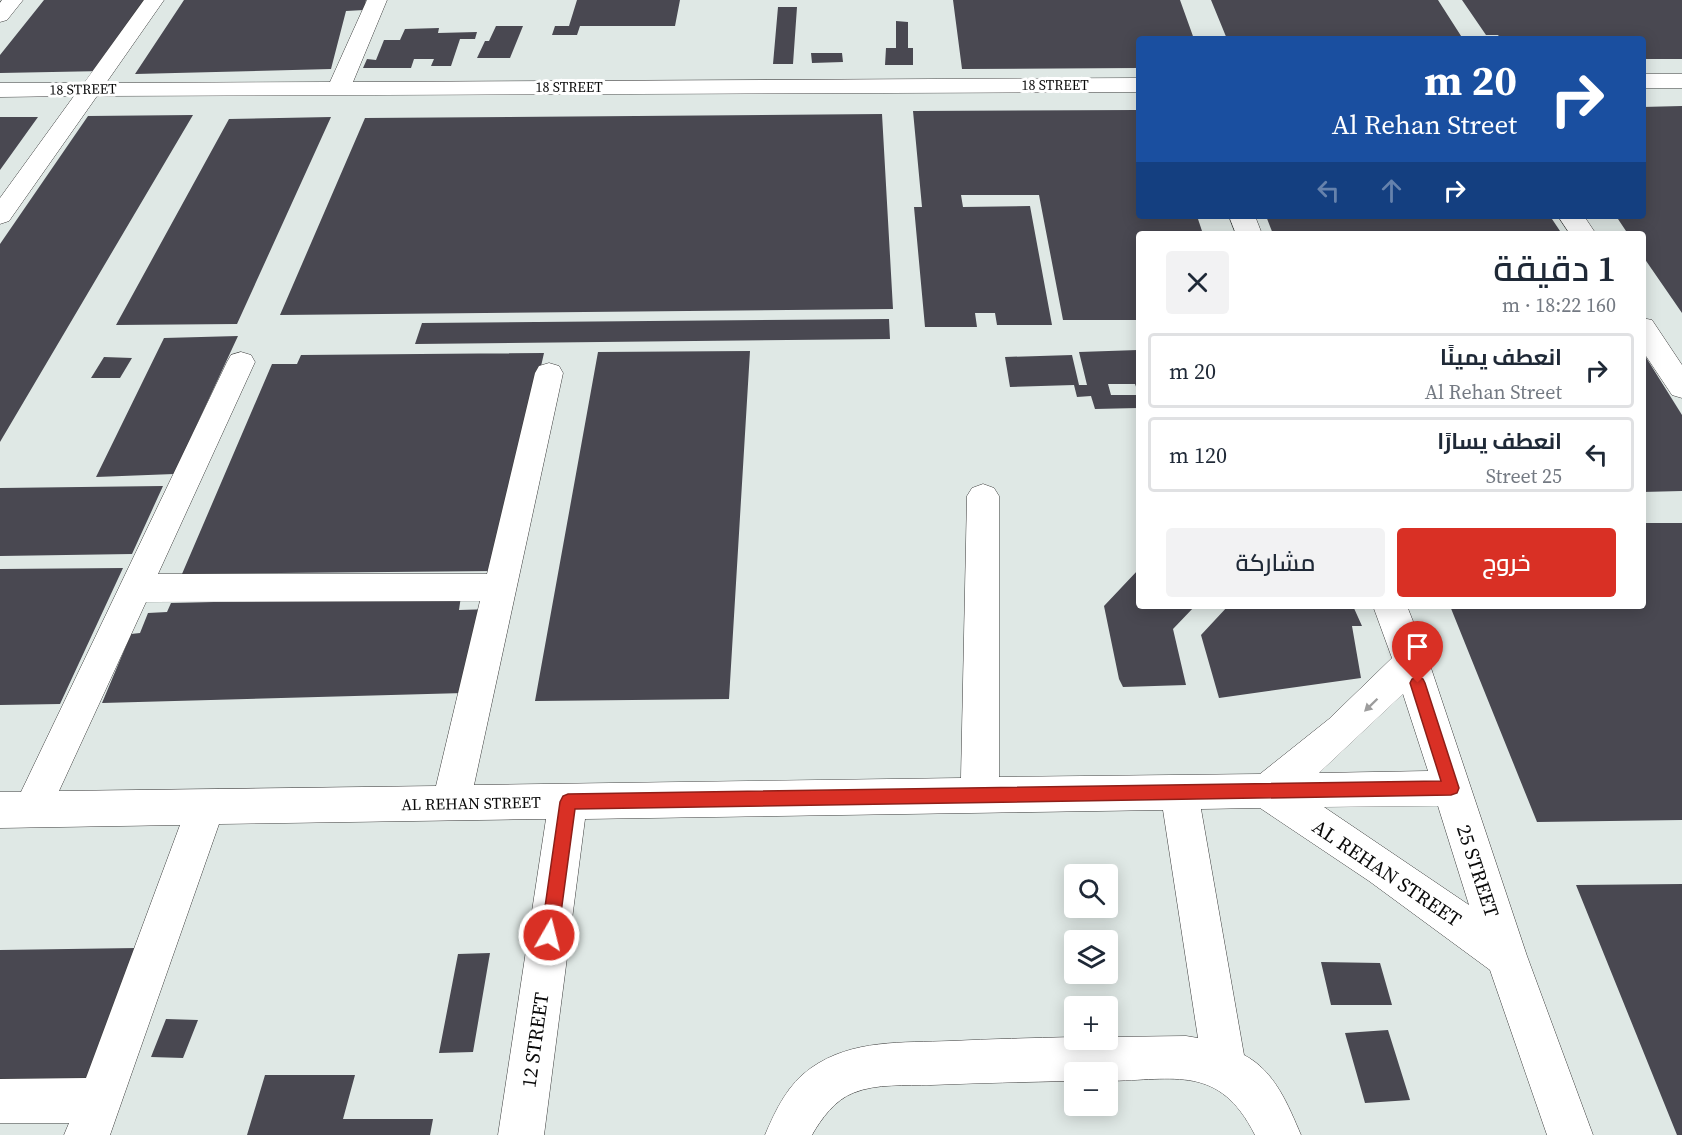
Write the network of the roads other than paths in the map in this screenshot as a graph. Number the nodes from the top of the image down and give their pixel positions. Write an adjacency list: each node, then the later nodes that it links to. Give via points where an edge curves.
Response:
1 (13, 0): 4 (street)
2 (154, 0): 10 (street)
3 (377, 0): 8 (street)
4 (0, 16)
5 (1646, 81): 6 (street)
6 (1682, 81)
7 (1136, 85): 8 (street, 18 STREET)
8 (339, 88): 10 (street, 18 STREET)
9 (63, 89): 10 (street, 18 STREET); 11 (street, 18 STREET); 12 (street)
10 (92, 89): 13 (street)
11 (0, 90)
12 (0, 179)
13 (0, 216)
14 (1646, 333): 17 (street)
15 (241, 362): 20 (street)
16 (549, 373): 19 (street)
17 (1682, 388)
18 (982, 496): 26 (street)
19 (500, 587): 20 (street); 28 (street)
20 (135, 588): 30 (street)
21 (1391, 609): 22 (street, 25 STREET)
22 (1411, 662): 23 (street, 25 STREET); 24 (street, one-way to 24, via 1346,728)
23 (1451, 788): 24 (street, AL REHAN STREET); 31 (street, 25 STREET)
24 (1266, 791): 25 (street, AL REHAN STREET); 31 (street, AL REHAN STREET)
25 (1179, 792): 26 (street, AL REHAN STREET); 32 (street)
26 (980, 795): 27 (street, AL REHAN STREET)
27 (568, 802): 28 (street, AL REHAN STREET); 35 (street, 12 STREET)
28 (451, 803): 29 (street, AL REHAN STREET)
29 (206, 807): 30 (street, AL REHAN STREET); 34 (street)
30 (16, 809)
31 (1506, 956): 38 (street, 25 STREET)
32 (1224, 1067): 36 (street, via 1186,1058 866,1067 836,1077 811,1096); 37 (street, via 1258,1094)
33 (0, 1101): 34 (street)
34 (93, 1118)
35 (521, 1135)
36 (788, 1135)
37 (1278, 1135)
38 (1570, 1135)

